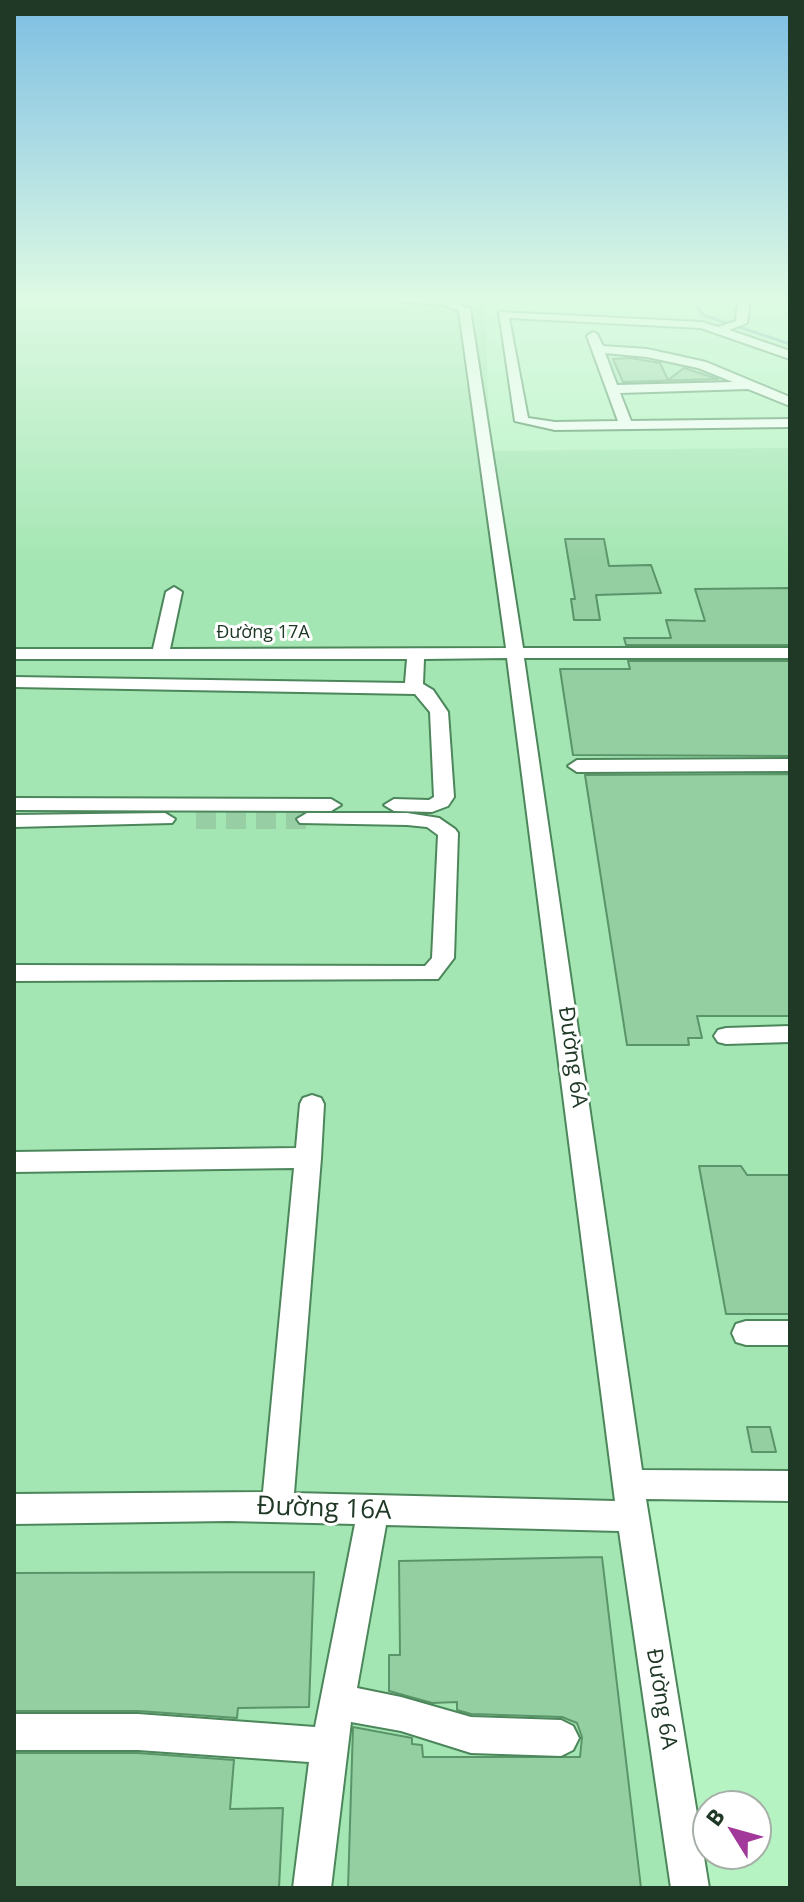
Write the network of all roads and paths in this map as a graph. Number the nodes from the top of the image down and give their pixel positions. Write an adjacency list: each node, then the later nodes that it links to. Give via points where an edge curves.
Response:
1 (475, 386): 11 (street, Đường 6A)
2 (516, 386): 8 (street, via 522,421)
3 (612, 386): 5 (street)
4 (750, 386): 5 (street); 6 (street)
5 (613, 389): 8 (street)
6 (790, 402)
7 (790, 423): 8 (street)
8 (626, 425)
9 (174, 592): 14 (street)
10 (416, 652): 11 (street, Đường 17A); 14 (street, Đường 17A); 17 (street)
11 (513, 653): 12 (street, Đường 17A); 32 (street, Đường 6A)
12 (790, 653)
13 (14, 654): 14 (street, Đường 17A)
14 (154, 654): 16 (street)
15 (14, 682): 16 (street)
16 (141, 683): 17 (street)
17 (418, 689): 20 (street, via 439,712 444,797 432,806)
18 (790, 765): 19 (street)
19 (577, 766)
20 (14, 804)
21 (196, 819): 23 (street)
22 (307, 819): 24 (street, via 407,819 432,822 448,833 443,958 430,974)
23 (14, 821)
24 (14, 973)
25 (790, 1034): 26 (street)
26 (726, 1036)
27 (312, 1104): 28 (street)
28 (308, 1158): 29 (street); 34 (street)
29 (14, 1162)
30 (746, 1333): 31 (street)
31 (790, 1333)
32 (629, 1484): 33 (street); 37 (street, Đường 6A)
33 (790, 1486)
34 (277, 1507): 35 (street, Đường 16A); 36 (street, Đường 16A)
35 (14, 1509)
36 (373, 1511): 37 (street, Đường 16A); 38 (street)
37 (633, 1516): 43 (street, Đường 6A)
38 (339, 1702): 40 (street, via 471,1735); 41 (street)
39 (14, 1732): 41 (street, via 138,1732)
40 (561, 1738)
41 (329, 1746): 42 (street)
42 (312, 1888)
43 (690, 1888)

